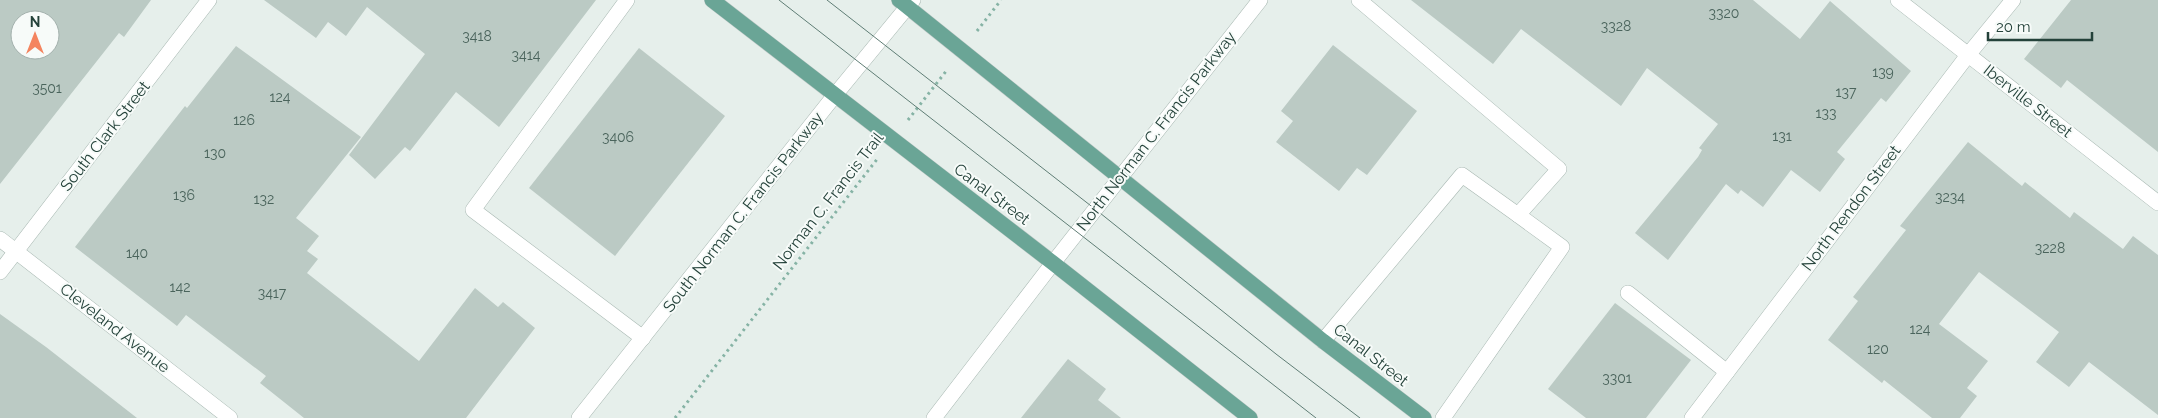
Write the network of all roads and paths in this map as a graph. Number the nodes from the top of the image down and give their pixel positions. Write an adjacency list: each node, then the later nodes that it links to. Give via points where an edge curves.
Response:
1 (209, 0): 18 (street, South Clark Street)
2 (626, 0): 22 (street, via 473,210)
3 (712, 0): 12 (main road, Canal Street)
4 (1001, 0): 10 (path, Norman C. Francis Trail)
5 (1260, 0): 14 (street, North Norman C. Francis Parkway)
6 (1359, 0): 16 (street, via 1559,169)
7 (1898, 0): 11 (street, Iberville Street)
8 (2013, 0): 11 (street, North Rendon Street)
9 (907, 2): 10 (main road, Canal Street); 12 (street, South Norman C. Francis Parkway)
10 (962, 50): 13 (path, Norman C. Francis Trail); 14 (main road, Canal Street)
11 (1968, 55): 15 (street, Iberville Street); 24 (street, North Rendon Street)
12 (835, 95): 13 (main road, Canal Street); 22 (street, South Norman C. Francis Parkway)
13 (892, 140): 19 (main road, Canal Street); 27 (path, Norman C. Francis Trail)
14 (1121, 177): 19 (street, North Norman C. Francis Parkway); 23 (main road, Canal Street)
15 (2158, 203)
16 (1518, 215): 23 (street, via 1462,175); 31 (street, via 1562,247)
17 (0, 239): 18 (street, Cleveland Avenue)
18 (16, 251): 20 (street, South Clark Street); 25 (street, Cleveland Avenue)
19 (1053, 263): 28 (street); 29 (main road, Canal Street)
20 (0, 272)
21 (1628, 293): 24 (street)
22 (643, 338): 26 (street, South Norman C. Francis Parkway)
23 (1323, 341): 30 (main road, Canal Street)
24 (1727, 372): 32 (street, North Rendon Street)
25 (230, 418)
26 (579, 418)
27 (675, 418)
28 (934, 418)
29 (1250, 418)
30 (1424, 418)
31 (1443, 418)
32 (1692, 418)

